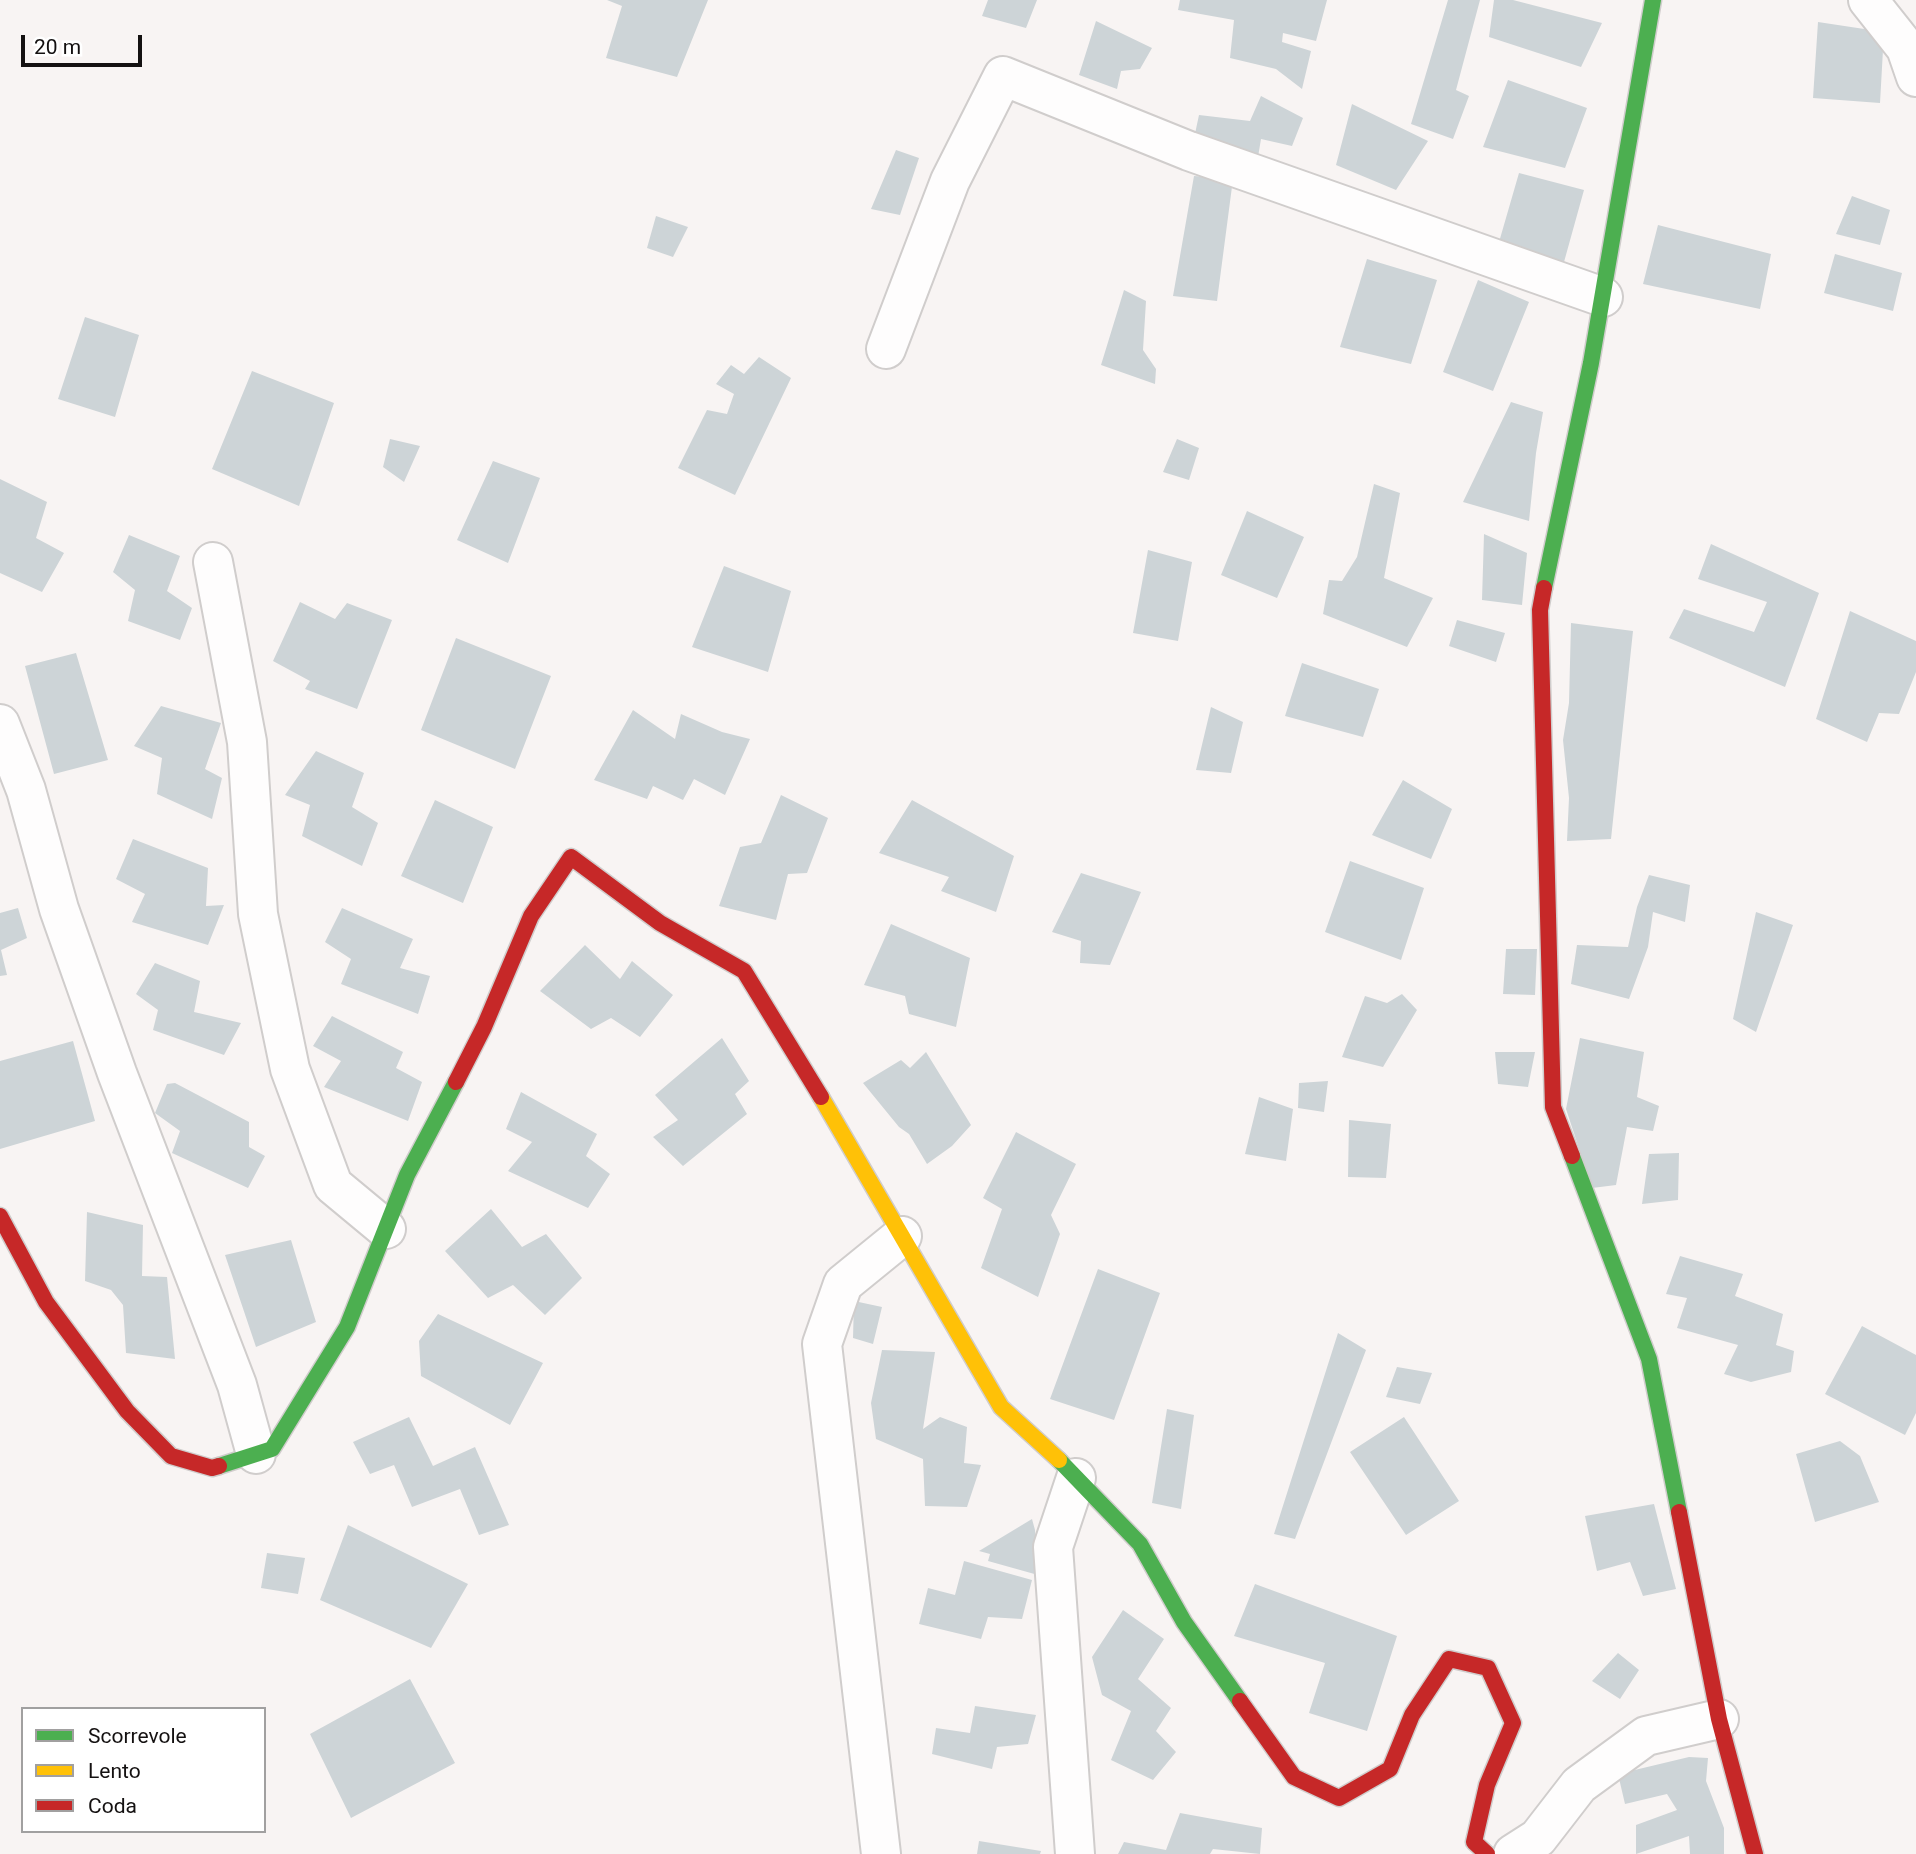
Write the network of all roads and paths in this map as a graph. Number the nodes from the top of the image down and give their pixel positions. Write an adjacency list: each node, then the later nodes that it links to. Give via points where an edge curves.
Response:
1 (1653, 0): 4 (street)
2 (1868, 0): 3 (street, via 1906,48)
3 (1916, 77)
4 (1603, 297): 5 (street, via 1189,151 1003,76 950,181); 13 (street, via 1540,610 1553,1107 1649,1359)
5 (886, 349)
6 (214, 562): 9 (street, via 247,741 258,914 290,1069 334,1185)
7 (0, 724): 11 (street, via 26,790 63,922 237,1385)
8 (0, 1216): 11 (street, via 46,1302 127,1411 171,1456 212,1468)
9 (386, 1229): 10 (street, via 407,1175 484,1027 531,915 572,857 660,923 744,971); 11 (street, via 347,1327 272,1449)
10 (902, 1237): 12 (street, via 1001,1407); 14 (street, via 844,1284 822,1344)
11 (257, 1454)
12 (1076, 1478): 15 (street, via 1053,1546); 16 (street, via 1140,1544 1184,1622 1294,1777 1339,1798 1390,1769 1412,1715 1449,1659 1488,1668 1513,1723 1486,1785 1474,1842)
13 (1719, 1719): 17 (street, via 1646,1736 1579,1785 1538,1838); 18 (street)
14 (881, 1854)
15 (1075, 1854)
16 (1487, 1854)
17 (1513, 1854)
18 (1755, 1854)

